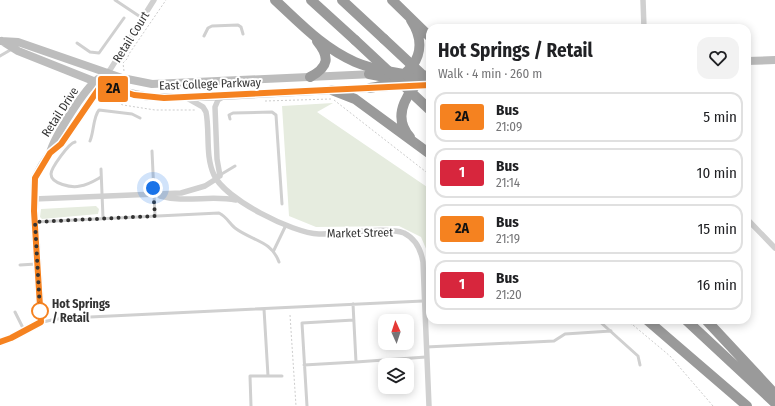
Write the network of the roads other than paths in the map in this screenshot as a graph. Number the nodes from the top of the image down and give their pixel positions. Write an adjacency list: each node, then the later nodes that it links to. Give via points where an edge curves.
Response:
1 (116, 0): 9 (lane)
2 (127, 0): 9 (lane)
3 (154, 0): 11 (street, Retail Court)
4 (275, 0): 14 (highway)
5 (311, 0): 34 (highway, bridge)
6 (342, 0): 28 (highway, bridge)
7 (392, 0): 12 (highway)
8 (643, 0): 13 (street)
9 (124, 5): 11 (lane)
10 (124, 18): 19 (lane, via 101,52 90,52)
11 (142, 18): 24 (street, Retail Court)
12 (411, 20): 15 (highway); 26 (highway, via 419,36 419,50 412,67)
13 (644, 24)
14 (309, 32): 26 (highway, via 339,54 355,62); 27 (highway, via 324,50 326,58 322,69)
15 (426, 33)
16 (244, 34): 17 (lane, via 240,26 230,25 210,26)
17 (204, 36)
18 (1, 41): 20 (main road, East College Parkway); 24 (main road, East College Parkway, via 18,42)
19 (77, 43)
20 (14, 48): 21 (lane); 29 (main road, East College Parkway)
21 (0, 56)
22 (775, 60): 23 (main road)
23 (751, 62)
24 (108, 73): 27 (main road, East College Parkway, via 158,84); 29 (main road, Retail Drive)
25 (369, 74): 26 (highway); 27 (main road, East College Parkway)
26 (401, 76): 28 (highway); 28 (main road); 30 (highway, via 384,86)
27 (310, 77)
28 (426, 81): 30 (main road, East College Parkway); 39 (highway, via 404,101 402,117 408,135)
29 (99, 83): 33 (main road, East College Parkway, via 118,91 141,96); 48 (main road, Retail Drive, via 61,144 50,153 35,178)
30 (370, 88): 31 (main road, East College Parkway)
31 (332, 90): 32 (main road, East College Parkway); 39 (highway, via 355,99)
32 (226, 96): 33 (main road, East College Parkway); 44 (street, Market Street, via 218,100 215,107)
33 (186, 97): 44 (street, Market Street, via 206,112 211,167)
34 (426, 106)
35 (140, 118): 37 (lane, via 132,114 99,110)
36 (230, 119): 50 (lane, via 229,115 233,113 272,112 276,115)
37 (90, 141)
38 (75, 142): 45 (lane, via 53,168 52,178 55,182 74,187)
39 (415, 142): 41 (highway)
40 (152, 151): 46 (lane)
41 (426, 151)
42 (235, 166): 44 (lane)
43 (101, 169): 45 (lane)
44 (218, 177): 46 (street, via 191,191); 49 (street, Market Street, via 222,185)
45 (101, 178): 47 (lane)
46 (154, 194): 47 (street); 49 (street, via 181,199 222,197); 51 (lane)
47 (101, 196): 48 (street); 52 (lane)
48 (34, 199): 53 (main road, Retail Drive)
49 (238, 200): 55 (street, Market Street)
50 (282, 204)
51 (155, 216): 52 (lane); 57 (lane, via 220,212 235,228)
52 (103, 218): 53 (lane)
53 (35, 222): 59 (main road, Retail Drive)
54 (751, 223): 56 (street)
55 (286, 225): 57 (lane); 61 (street, Market Street, via 303,232 318,234 390,231 403,233 420,248)
56 (775, 248)
57 (274, 250): 58 (lane)
58 (279, 262)
59 (37, 264): 60 (lane); 67 (main road, Retail Drive)
60 (20, 265)
61 (423, 270): 62 (street, Market Street)
62 (423, 301): 63 (lane); 76 (street, Market Street)
63 (353, 304): 64 (lane); 66 (lane)
64 (264, 308): 67 (lane); 81 (lane)
65 (15, 312): 73 (lane)
66 (354, 320): 78 (lane); 79 (lane, via 302,323)
67 (41, 322): 73 (main road)
68 (603, 324): 74 (lane)
69 (652, 324): 88 (highway)
70 (660, 324): 88 (highway)
71 (690, 324): 84 (highway)
72 (710, 324): 83 (highway)
73 (25, 330): 75 (main road)
74 (611, 331): 76 (lane, via 566,334 554,341); 80 (lane, via 638,356)
75 (0, 342)
76 (426, 347): 77 (street, Market Street)
77 (426, 358): 78 (lane); 87 (street, Market Street)
78 (356, 362): 79 (lane)
79 (304, 365): 86 (lane)
80 (640, 365)
81 (268, 376): 82 (lane); 85 (lane, via 250,376)
82 (282, 376)
83 (775, 394)
84 (775, 403)
85 (251, 406)
86 (307, 406)
87 (429, 406)
88 (748, 406)

